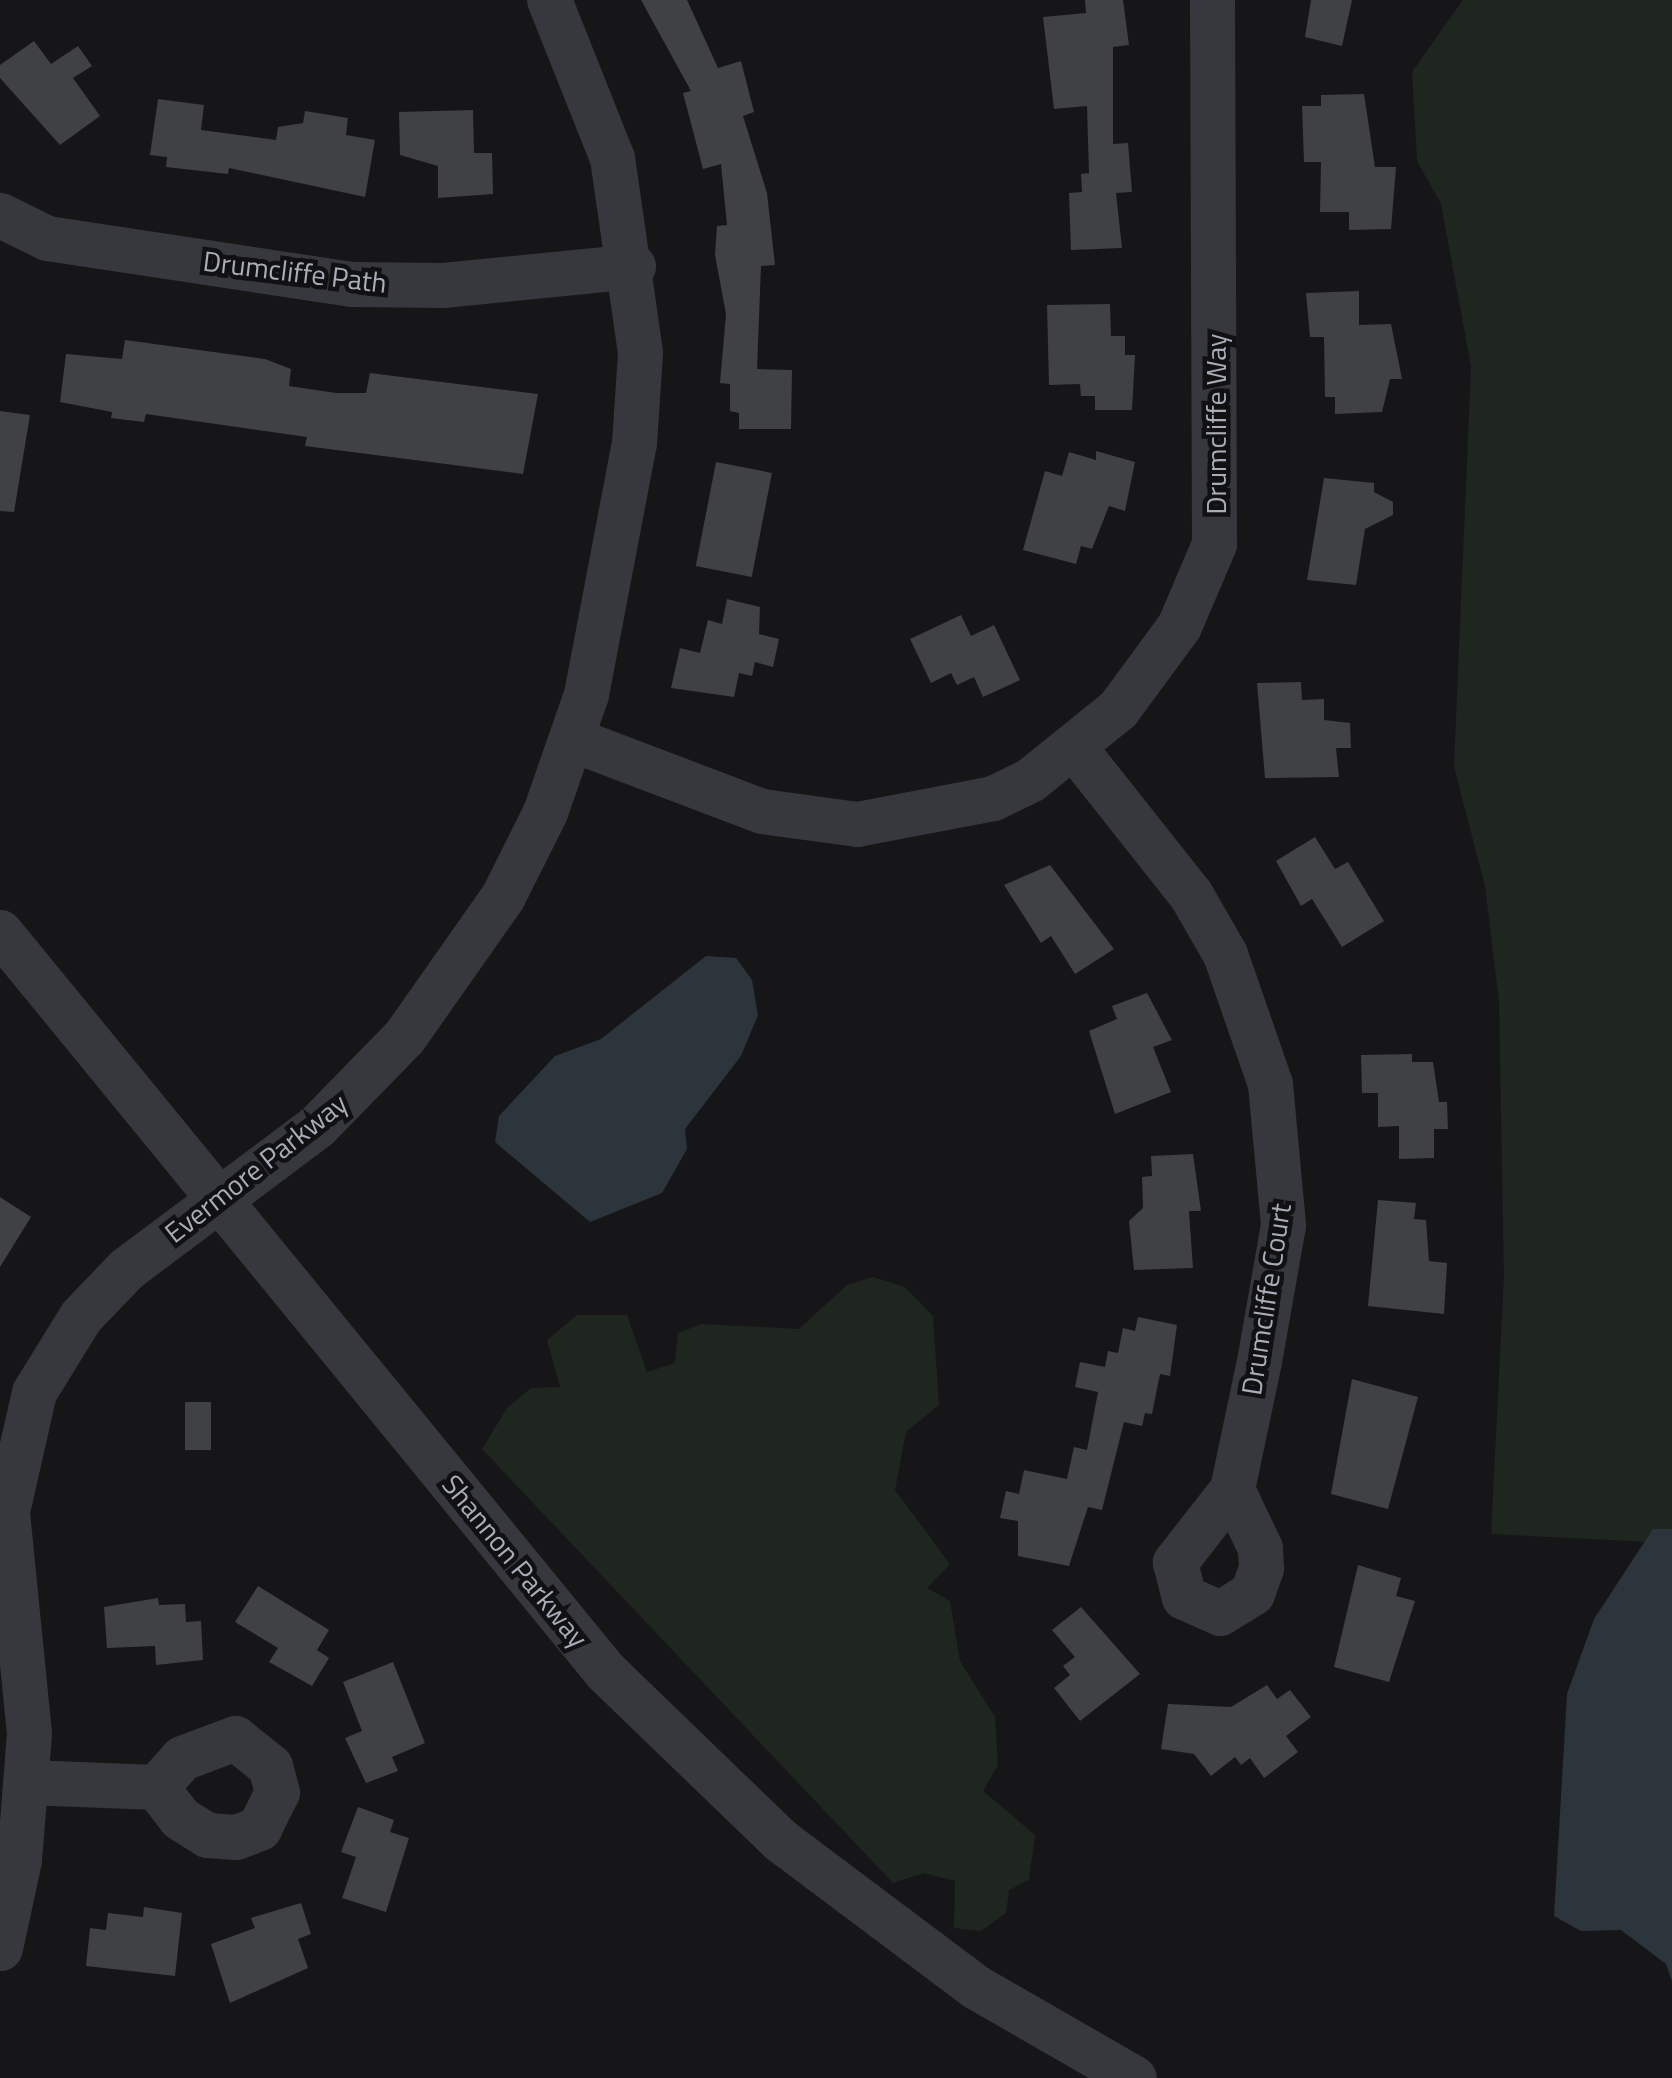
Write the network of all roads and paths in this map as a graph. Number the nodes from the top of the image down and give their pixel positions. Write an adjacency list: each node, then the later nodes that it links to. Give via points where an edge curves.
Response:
1 (550, 0): 4 (street, Evermore Parkway, via 602,124)
2 (1212, 0): 6 (street, Drumcliffe Way, via 1214,544 1147,676)
3 (7, 234): 4 (street, Drumcliffe Path, via 352,284 443,285)
4 (633, 266): 5 (street, Evermore Parkway, via 640,352 634,444 604,618)
5 (572, 739): 6 (street, Drumcliffe Way, via 762,811 857,824 993,798); 8 (street, Evermore Parkway, via 503,896 423,1013 317,1126)
6 (1073, 746): 10 (street, Drumcliffe Court, via 1192,895 1225,954 1270,1084 1283,1226)
7 (0, 932): 8 (street, Shannon Parkway)
8 (219, 1200): 9 (street, Evermore Parkway, via 126,1269); 14 (street, Shannon Parkway, via 605,1671 780,1840 976,1987)
9 (17, 1385): 11 (street, Evermore Parkway, via 7,1511)
10 (1232, 1489)
11 (27, 1782): 12 (street); 13 (street, Evermore Parkway)
12 (156, 1787)
13 (0, 1948)
14 (1134, 2078)

